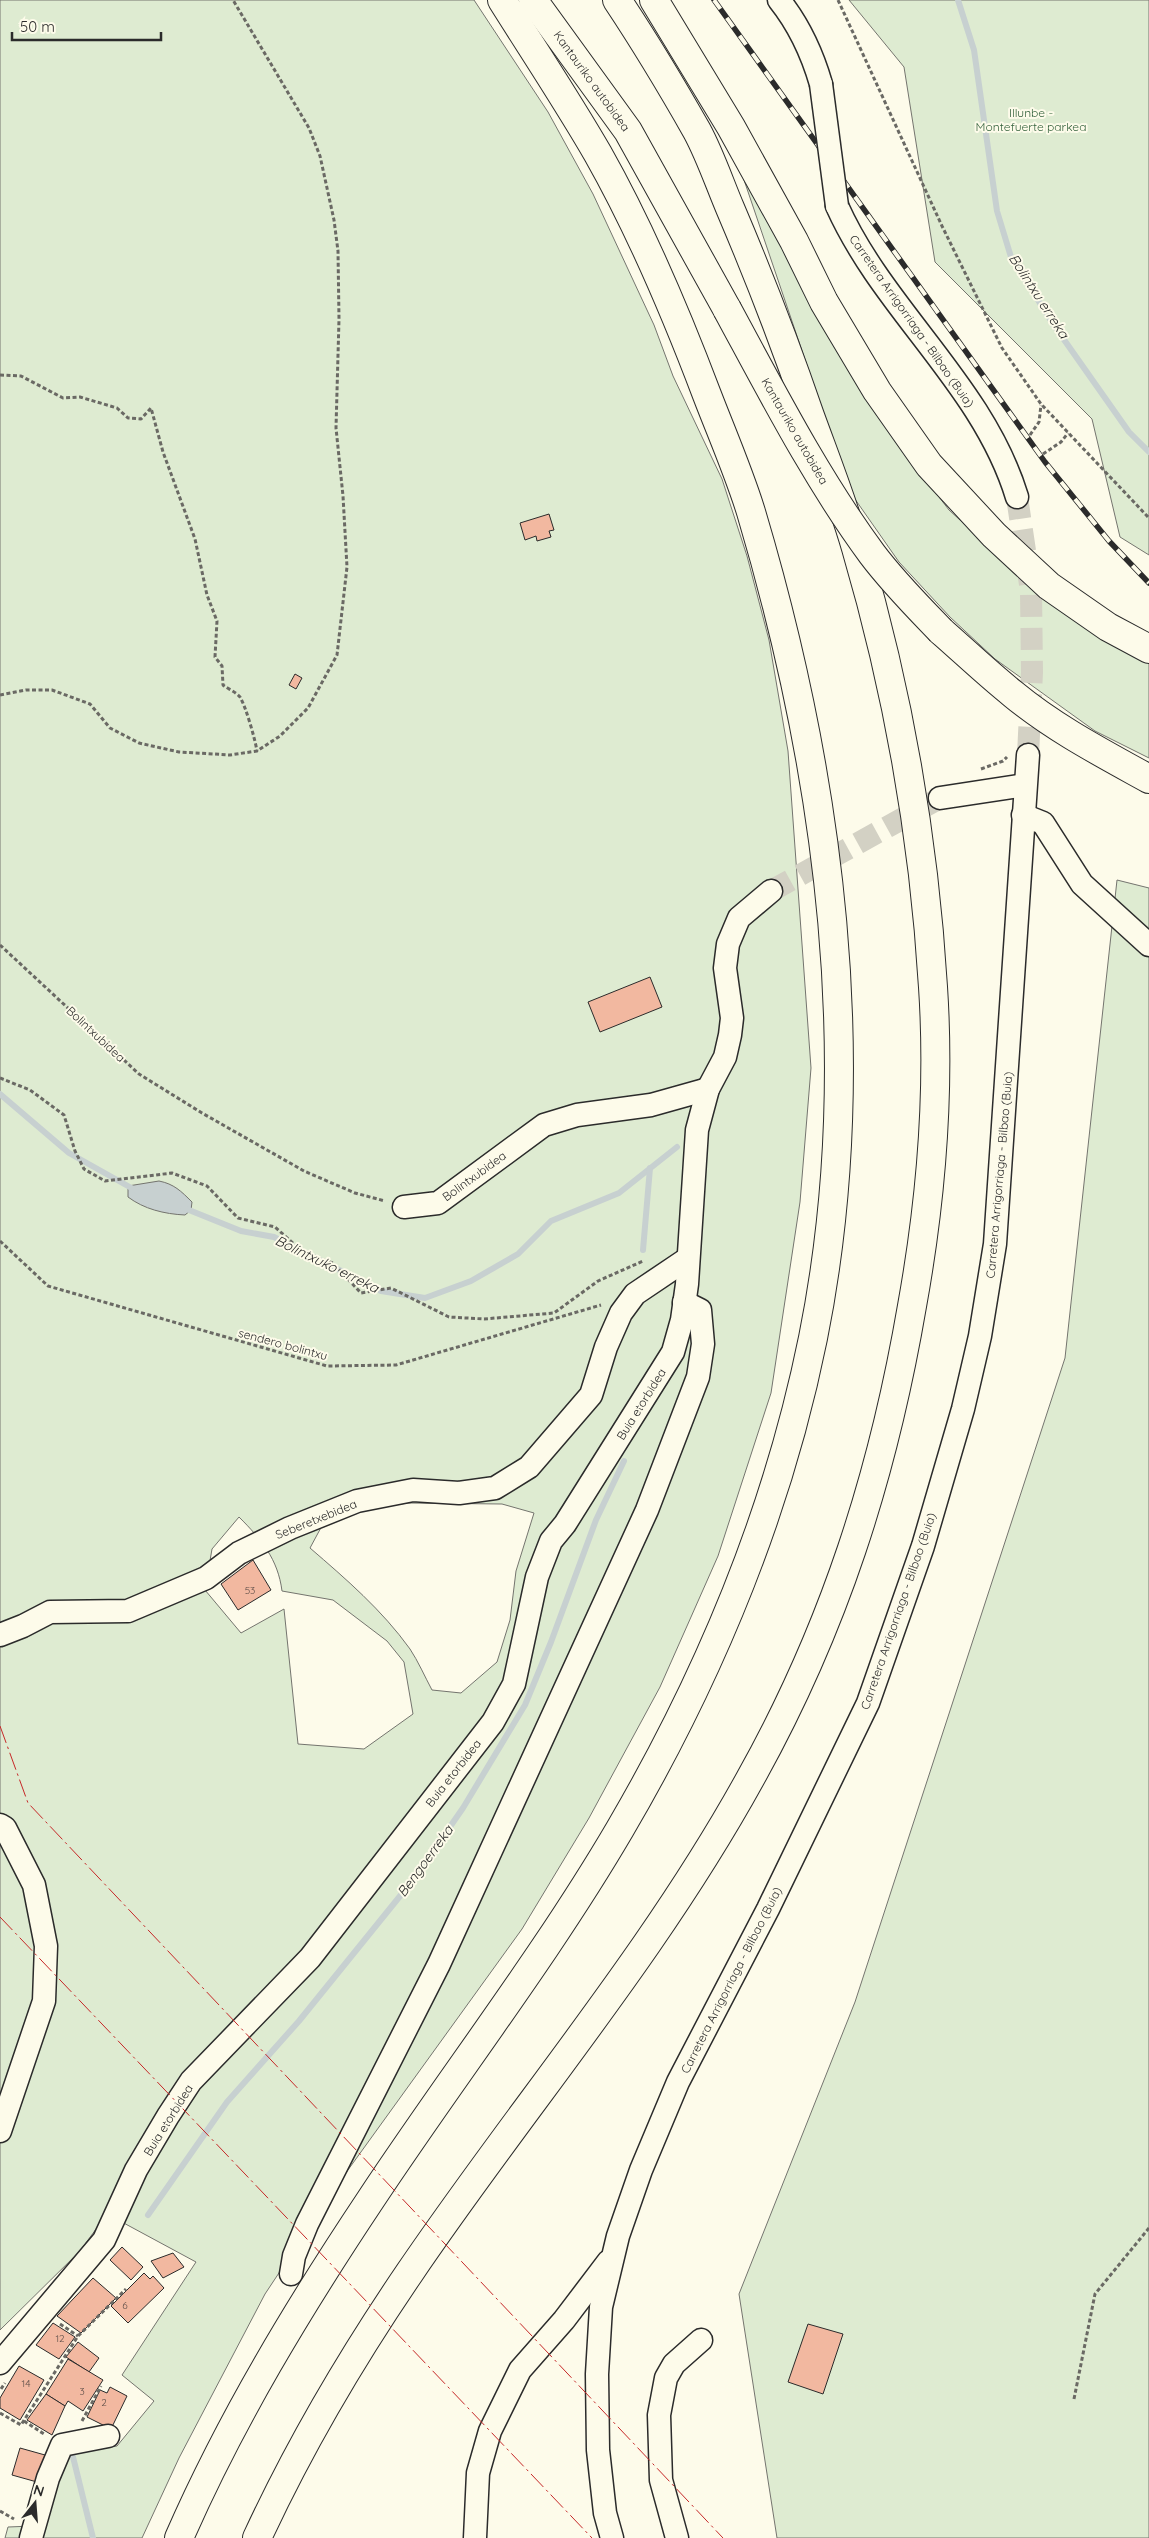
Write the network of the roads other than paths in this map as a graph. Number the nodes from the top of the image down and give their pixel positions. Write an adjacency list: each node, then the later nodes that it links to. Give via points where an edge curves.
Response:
1 (502, 0): 30 (highway, via 599,156 672,310 749,505 783,629 813,780 835,965 839,1056 828,1238 813,1339 777,1477 735,1593 661,1755 582,1892 371,2198 318,2281 259,2378)
2 (533, 0): 9 (highway, Kantauriko autobidea, bridge, via 628,131 786,416 841,508 878,562 941,631 1012,694 1077,740)
3 (617, 0): 31 (highway, via 700,136 747,248 856,545 888,674 905,751 923,873 934,992 933,1115 922,1249 896,1394 878,1468 822,1632 785,1713 719,1835 649,1943 411,2271 336,2386)
4 (654, 0): 7 (highway, via 735,136 824,302 876,390 929,465 994,535 1049,586 1108,627)
5 (779, 0): 6 (street, Carretera Arrigorriaga - Bilbao (Buia), bridge, via 812,54 822,84 837,206 849,232 987,427)
6 (1017, 497)
7 (1149, 649)
8 (1028, 755): 10 (street, Carretera Arrigorriaga - Bilbao (Buia))
9 (1149, 779)
10 (1025, 785): 11 (street); 12 (street, Carretera Arrigorriaga - Bilbao (Buia))
11 (940, 798)
12 (1023, 815): 14 (street, via 1043,823 1082,884); 22 (street, Carretera Arrigorriaga - Bilbao (Buia), via 995,1244 980,1336 962,1409 923,1546 868,1703 768,1909 678,2082 641,2170)
13 (772, 891): 15 (street, via 739,918 728,944 725,968 732,1018 730,1034 725,1056)
14 (1149, 946)
15 (708, 1089): 16 (street, Bolintxubidea, via 651,1105 577,1115 544,1125 438,1203); 17 (street, Buia etorbidea, via 697,1130)
16 (404, 1207)
17 (687, 1259): 18 (street, Buia etorbidea); 19 (street, Seberetxebidea, via 635,1294 621,1313 606,1347 591,1395 529,1467 496,1488 459,1493 413,1490 357,1500 239,1553 206,1578 128,1611 50,1612)
18 (684, 1302): 23 (street, via 700,1310 703,1344 698,1377 647,1510 439,1964 306,2224); 27 (street, Buia etorbidea, via 673,1352 566,1524 551,1541 538,1577 514,1684 493,1722 310,1958 191,2082 136,2170 104,2240)
19 (0, 1635)
20 (0, 1825): 21 (street, via 5,1828 34,1885 46,1946 44,2001)
21 (0, 2131)
22 (614, 2255): 24 (street, Carretera Arrigorriaga - Bilbao (Buia), via 601,2307); 25 (street)
23 (291, 2274)
24 (600, 2329): 25 (street, via 576,2326); 33 (street, Carretera Arrigorriaga - Bilbao (Buia), via 598,2450)
25 (556, 2330): 32 (street, via 520,2370 490,2431 478,2473)
26 (701, 2340): 34 (street, via 674,2364 666,2378 659,2415 661,2480)
27 (0, 2363)
28 (108, 2436): 29 (street, via 62,2445 48,2478)
29 (31, 2538)
30 (179, 2538)
31 (257, 2538)
32 (475, 2538)
33 (612, 2538)
34 (677, 2538)

